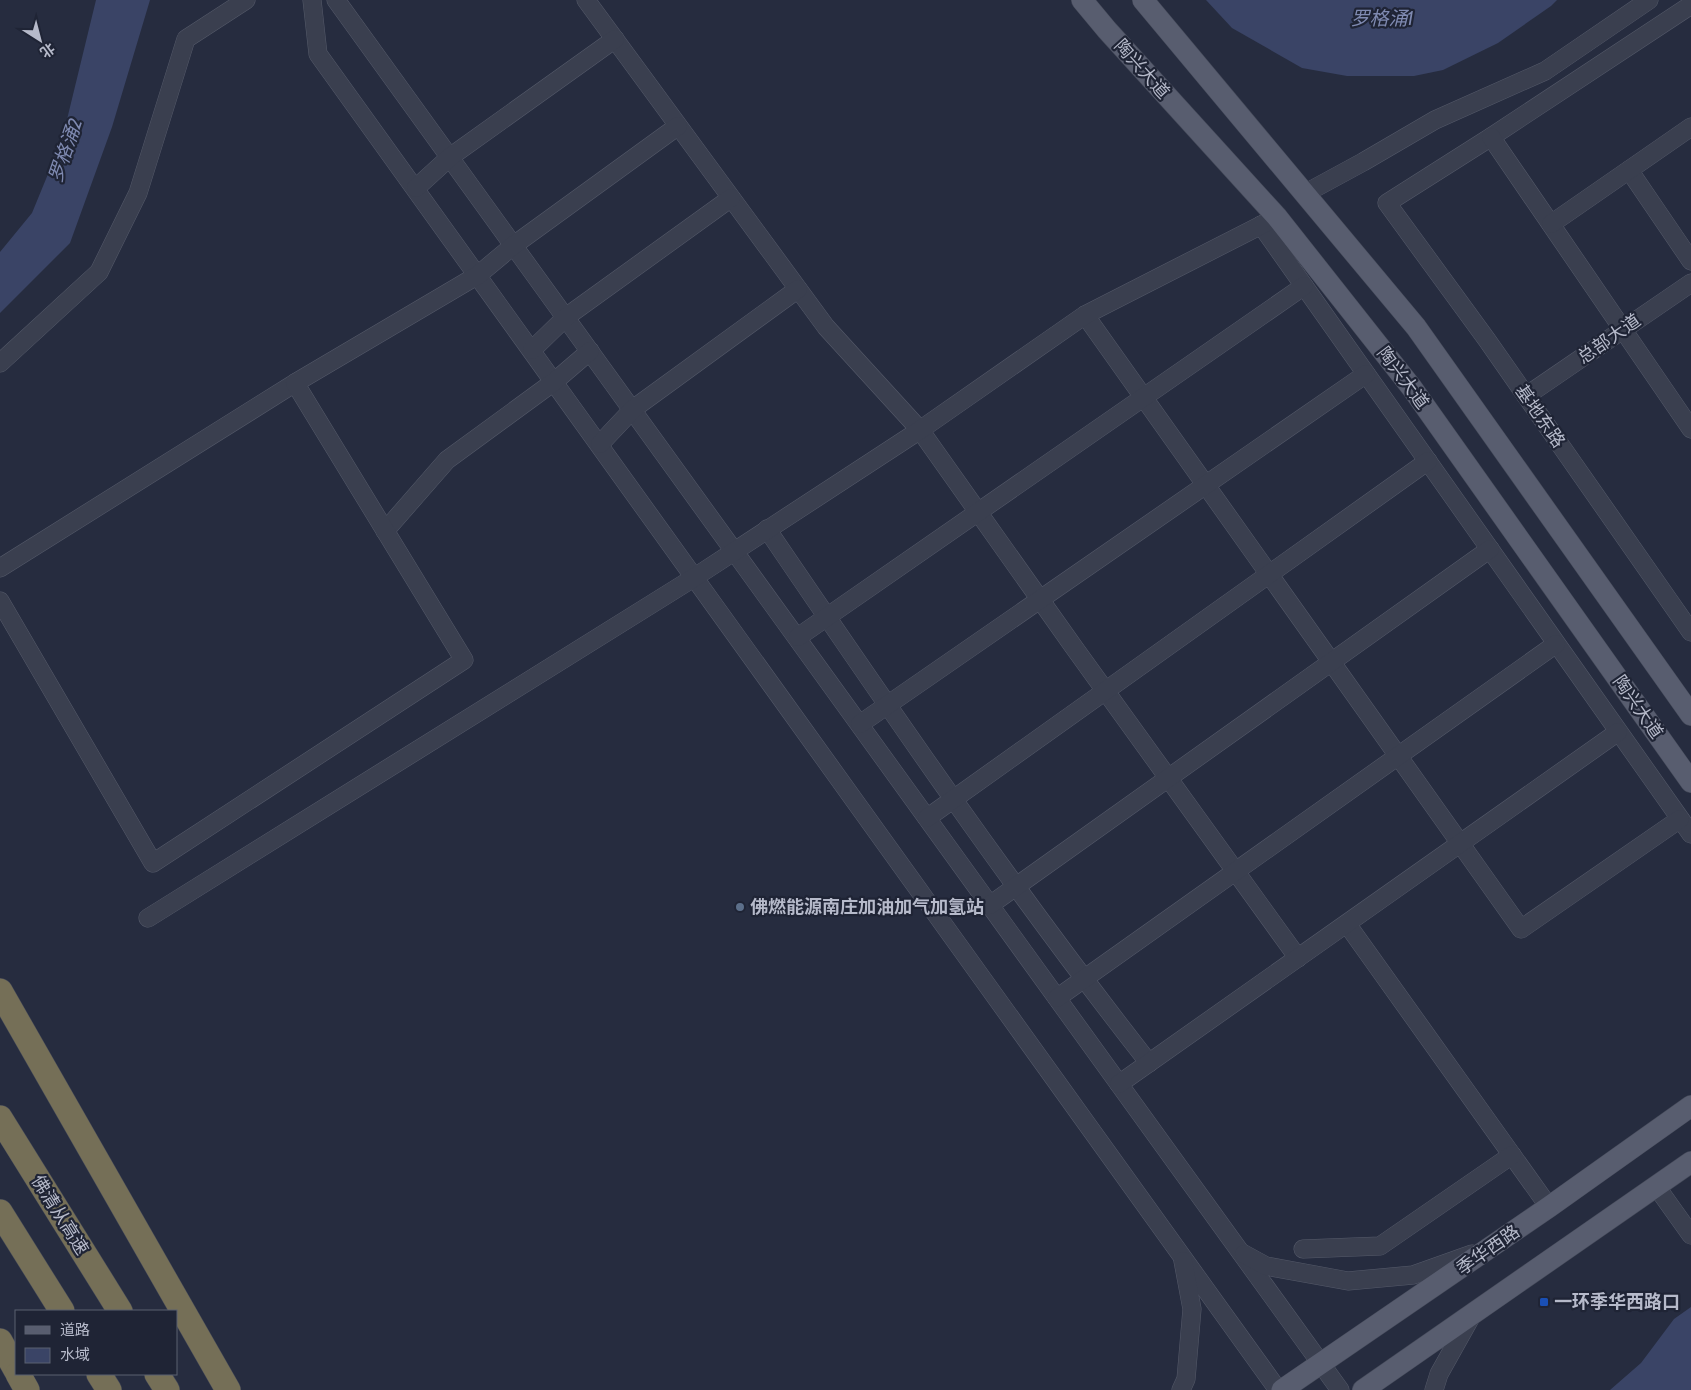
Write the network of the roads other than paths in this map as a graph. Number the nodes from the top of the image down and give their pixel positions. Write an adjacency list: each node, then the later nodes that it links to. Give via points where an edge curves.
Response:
1 (246, 0): 32 (street, via 186,39 138,193 99,272)
2 (312, 0): 16 (street, via 318,54)
3 (336, 0): 14 (street)
4 (586, 0): 10 (street)
5 (1082, 0): 19 (main road, 陶兴大道)
6 (1143, 0): 17 (main road)
7 (1649, 0): 9 (street)
8 (1691, 5): 13 (street)
9 (1630, 6): 17 (street, via 1545,71 1435,120)
10 (615, 39): 11 (street); 14 (street)
11 (678, 126): 18 (street); 21 (street)
12 (1691, 127): 15 (street)
13 (1491, 137): 20 (street); 36 (street, 基地东路, via 1387,203)
14 (450, 157): 16 (street); 21 (street)
15 (1629, 170): 20 (street); 22 (street)
16 (416, 188): 23 (street)
17 (1304, 194): 61 (main road, via 1416,327)
18 (731, 198): 26 (street); 28 (street)
19 (1269, 221): 25 (street); 27 (street); 66 (main road, 陶兴大道, via 1412,388)
20 (1550, 224): 29 (street)
21 (514, 246): 23 (street); 28 (street)
22 (1691, 261)
23 (478, 275): 30 (street); 35 (street)
24 (1691, 283): 29 (street, 总部大道)
25 (1304, 286): 33 (street); 37 (street)
26 (798, 289): 38 (street); 40 (street, via 826,328)
27 (1085, 315): 37 (street); 40 (street)
28 (566, 317): 30 (street); 31 (street)
29 (1623, 330): 36 (street, 总部大道); 39 (street)
30 (532, 350): 34 (street)
31 (590, 351): 34 (street); 38 (street)
32 (0, 363)
33 (1366, 374): 42 (street); 43 (street)
34 (555, 382): 41 (street); 46 (street, via 447,460)
35 (295, 383): 46 (street); 49 (street)
36 (1526, 396): 55 (street, 基地东路)
37 (1144, 397): 43 (street); 44 (street)
38 (633, 410): 41 (street); 48 (street)
39 (1691, 429)
40 (920, 430): 44 (street); 45 (street)
41 (600, 444): 51 (street)
42 (1428, 461): 47 (street); 50 (street)
43 (1206, 485): 50 (street); 52 (street)
44 (978, 512): 52 (street); 54 (street)
45 (767, 529): 48 (street); 54 (street)
46 (385, 531): 53 (street, via 464,660 153,863)
47 (1490, 549): 57 (street); 58 (street)
48 (734, 550): 51 (street); 56 (street)
49 (0, 568)
50 (1270, 573): 58 (street); 59 (street)
51 (695, 577): 75 (street); 94 (street)
52 (1041, 599): 59 (street); 60 (street)
53 (0, 601)
54 (827, 617): 56 (street); 60 (street)
55 (1691, 632)
56 (798, 637): 62 (street)
57 (1556, 644): 63 (street); 64 (street)
58 (1332, 661): 64 (street); 65 (street)
59 (1106, 690): 65 (street); 67 (street)
60 (888, 705): 62 (street); 67 (street)
61 (1691, 715)
62 (860, 724): 68 (street)
63 (1618, 732): 69 (street); 71 (street)
64 (1399, 756): 71 (street); 72 (street)
65 (1169, 778): 72 (street); 73 (street)
66 (1691, 782)
67 (954, 799): 68 (street); 73 (street)
68 (927, 818): 74 (street)
69 (1680, 819): 70 (street); 71 (street, via 1521,929)
70 (1691, 834)
71 (1460, 844): 76 (street)
72 (1236, 871): 77 (street); 78 (street)
73 (1016, 887): 74 (street); 78 (street)
74 (990, 905): 80 (street)
75 (148, 918)
76 (1347, 924): 77 (street); 85 (street)
77 (1298, 958): 81 (street)
78 (1083, 980): 80 (street); 81 (street)
79 (0, 991): 107 (highway)
80 (1057, 998): 82 (street)
81 (1149, 1063): 82 (street)
82 (1119, 1084): 93 (street)
83 (1691, 1106): 88 (main road, 季华西路)
84 (0, 1118): 95 (highway, 佛清从高速)
85 (1512, 1155): 88 (street); 92 (street, via 1380,1246)
86 (1691, 1162): 87 (main road)
87 (1656, 1186): 90 (street); 97 (main road)
88 (1549, 1207): 91 (main road, 季华西路)
89 (0, 1212): 96 (highway)
90 (1691, 1235)
91 (1489, 1248): 93 (street, via 1413,1275 1348,1281 1266,1266); 99 (main road, 季华西路)
92 (1303, 1249)
93 (1239, 1251): 99 (street)
94 (1181, 1254): 108 (street, via 1192,1309 1186,1379); 109 (street)
95 (115, 1304)
96 (61, 1310)
97 (1472, 1315): 112 (main road); 113 (street, via 1439,1374)
98 (0, 1341): 100 (highway)
99 (1321, 1365): 110 (main road, 季华西路); 111 (street)
100 (15, 1368)
101 (19, 1375): 104 (highway)
102 (100, 1375): 105 (highway)
103 (159, 1375): 106 (highway)
104 (27, 1390)
105 (109, 1390)
106 (167, 1390)
107 (228, 1390)
108 (1181, 1390)
109 (1278, 1390)
110 (1282, 1390)
111 (1340, 1390)
112 (1363, 1390)
113 (1434, 1390)

